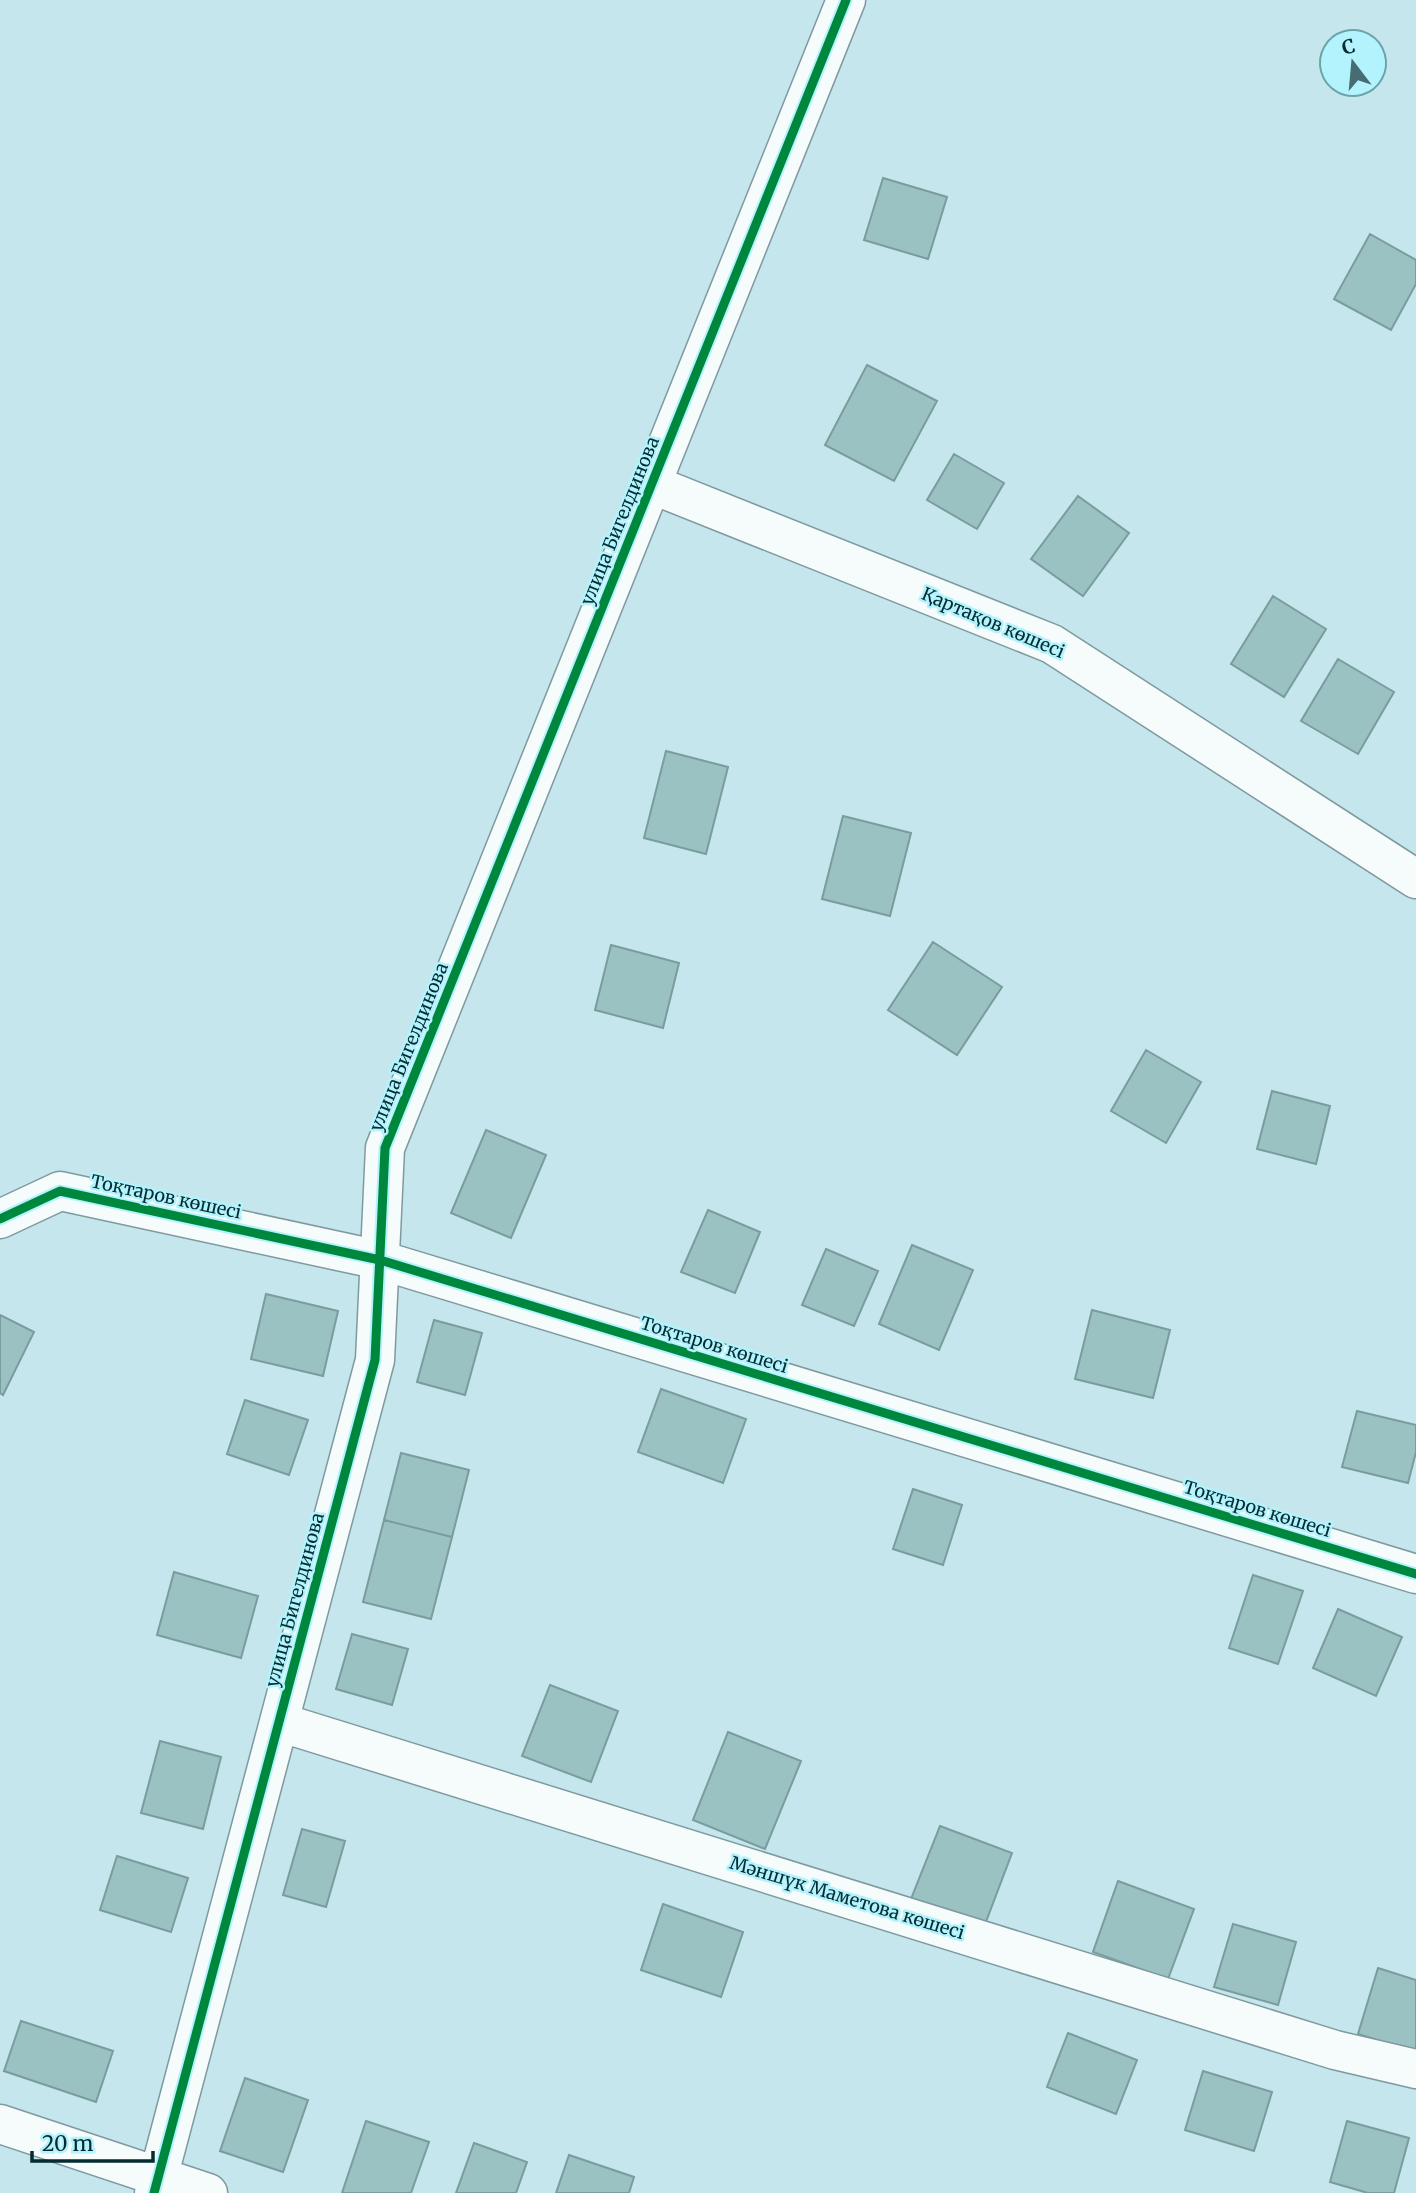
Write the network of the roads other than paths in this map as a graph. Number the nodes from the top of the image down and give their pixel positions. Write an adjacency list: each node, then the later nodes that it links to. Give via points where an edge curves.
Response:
1 (846, 0): 2 (street, улица Бигелдинова)
2 (651, 484): 3 (street, Қартақов көшесі, via 1052,644); 5 (street, улица Бигелдинова, via 385,1148)
3 (1416, 879)
4 (0, 1219): 5 (street, Тоқтаров көшесі, via 60,1191)
5 (380, 1260): 6 (street, Тоқтаров көшесі); 7 (street, улица Бигелдинова, via 375,1360)
6 (1416, 1574)
7 (279, 1722): 8 (street, Мәншүк Маметова көшесі, via 1335,2050); 10 (street, улица Бигелдинова)
8 (1416, 2069)
9 (0, 2124): 10 (street)
10 (156, 2185): 11 (street)
11 (208, 2193)

